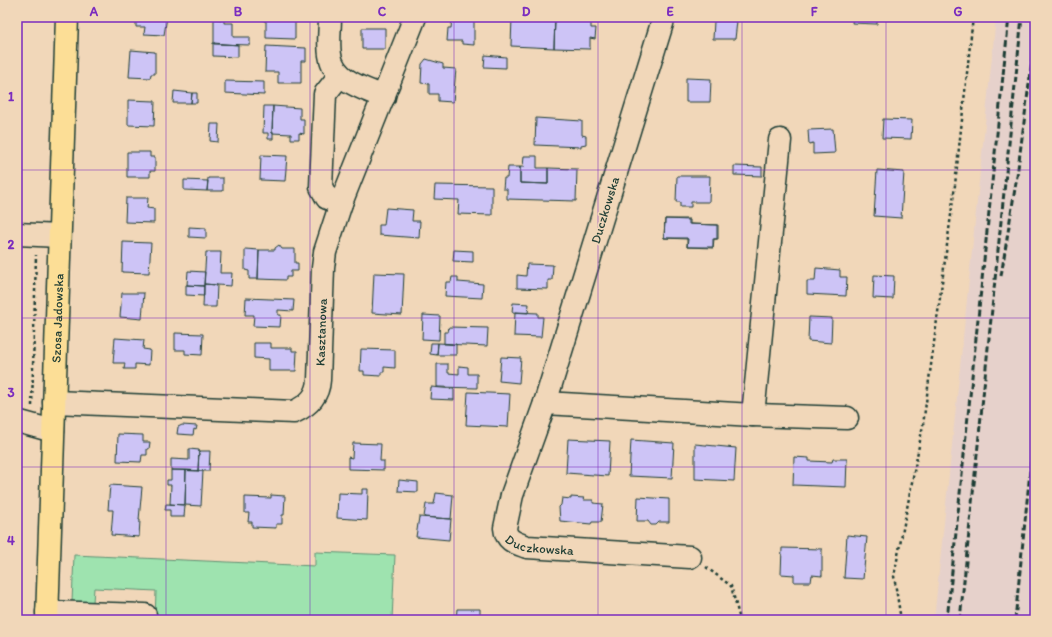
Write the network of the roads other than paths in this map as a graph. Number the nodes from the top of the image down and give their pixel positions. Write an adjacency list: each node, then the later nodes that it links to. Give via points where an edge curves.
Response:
1 (67, 17): 10 (main road, Szosa Jadowska)
2 (330, 17): 5 (street, via 329,53 331,62)
3 (415, 17): 6 (street, Kasztanowa)
4 (664, 17): 12 (street, Duczkowska)
5 (340, 75): 6 (street); 8 (street, via 325,94 321,187 327,198)
6 (384, 97): 8 (street, Kasztanowa)
7 (780, 140): 13 (street)
8 (341, 203): 11 (street, Kasztanowa, via 323,268 319,386 313,398 302,409 294,412)
9 (17, 234): 10 (street)
10 (59, 236): 11 (main road, Szosa Jadowska)
11 (54, 402): 16 (main road, Szosa Jadowska)
12 (545, 403): 13 (street); 17 (street, Duczkowska, via 512,495 505,528 505,533 512,542 545,555)
13 (753, 415): 14 (street)
14 (847, 418)
15 (17, 421): 16 (street)
16 (53, 431): 18 (main road, Szosa Jadowska)
17 (690, 557)
18 (47, 616): 19 (street)
19 (99, 617): 20 (street, via 145,615)
20 (145, 620)

